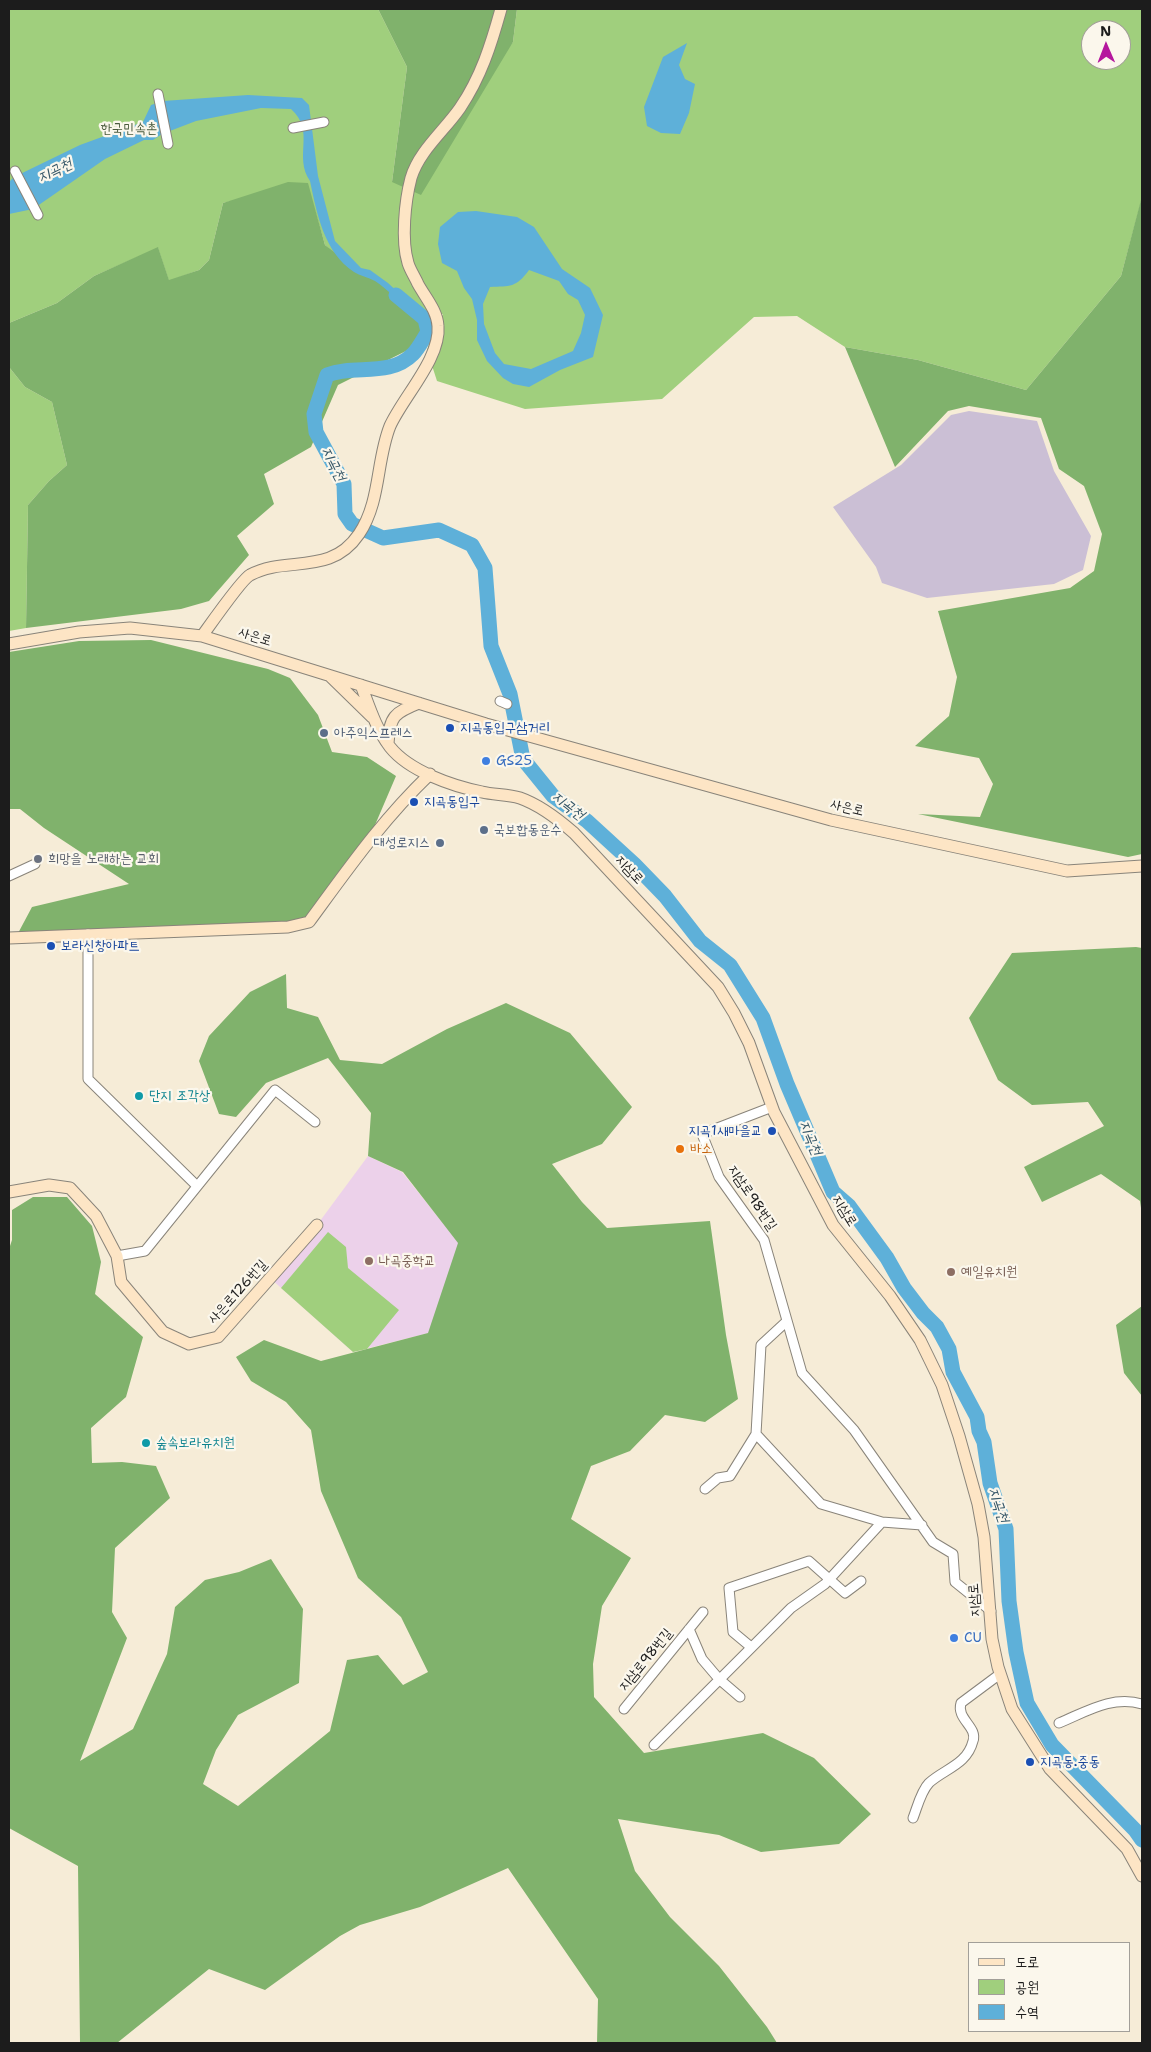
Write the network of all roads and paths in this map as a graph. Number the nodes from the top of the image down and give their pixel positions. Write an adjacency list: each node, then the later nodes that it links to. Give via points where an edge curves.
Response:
1 (501, 9): 8 (street, via 476,84 422,157 412,177 405,208 408,263 436,315 438,328 436,343 423,372 391,426 368,517 358,535 327,560 273,567 248,575)
2 (158, 94): 5 (street)
3 (324, 122): 4 (street)
4 (293, 128)
5 (168, 144)
6 (15, 172): 7 (street)
7 (38, 215)
8 (202, 636): 9 (street, 사은로, via 130,628 80,632); 10 (street, 사은로)
9 (9, 644)
10 (329, 675): 11 (street, 사은로); 13 (street)
11 (361, 685): 12 (street, 사은로); 13 (street, 지삼로)
12 (419, 703): 14 (street, via 396,714 389,727); 17 (street, 사은로, via 831,820 1067,871)
13 (374, 718): 14 (street, 지삼로)
14 (388, 743): 15 (street, 지삼로, via 406,763)
15 (430, 774): 19 (street, via 400,802 369,839 310,922 288,927); 21 (street, 지삼로, via 456,786 520,798 553,815 574,833 718,987 749,1043)
16 (35, 864): 18 (street)
17 (1142, 866)
18 (9, 876)
19 (88, 934): 20 (street); 23 (street, via 88,1080)
20 (9, 938)
21 (772, 1107): 27 (street, 지삼로98번길, via 702,1134 719,1177 764,1240); 34 (street, 지삼로, via 833,1225 890,1296 920,1340 942,1385 978,1504)
22 (315, 1122): 23 (street, via 275,1090)
23 (197, 1186): 26 (street, via 145,1251)
24 (9, 1192): 26 (street, 사은로126번길, via 49,1184 70,1188 96,1216)
25 (317, 1225): 26 (street, 사은로126번길, via 218,1337 189,1344 163,1332 121,1282)
26 (117, 1256)
27 (787, 1321): 28 (street, via 761,1345); 31 (street, 지삼로98번길, via 802,1373 854,1430)
28 (756, 1434): 29 (street, via 730,1476 718,1478); 30 (street, via 821,1504)
29 (705, 1489)
30 (882, 1522): 31 (street); 32 (street)
31 (922, 1525): 34 (street, 지삼로98번길, via 934,1542 953,1554 955,1582)
32 (829, 1579): 33 (street, via 845,1592); 37 (street, via 791,1608); 37 (street, via 809,1561 729,1588 733,1632)
33 (861, 1581)
34 (991, 1611): 38 (street, 지삼로, via 992,1639)
35 (702, 1612): 36 (street, 지삼로98번길)
36 (689, 1629): 39 (street, 지삼로98번길, via 702,1659); 42 (street, 지삼로98번길)
37 (751, 1647): 39 (street)
38 (1000, 1674): 45 (street, via 961,1703 960,1713 974,1733 974,1740 959,1763 930,1783); 46 (street, 지삼로, via 1012,1709 1050,1769 1127,1849)
39 (719, 1679): 40 (street, 지삼로98번길); 44 (street)
40 (740, 1697)
41 (1142, 1704): 43 (street, via 1100,1704)
42 (624, 1709)
43 (1059, 1723)
44 (654, 1745)
45 (913, 1818)
46 (1142, 1876)

